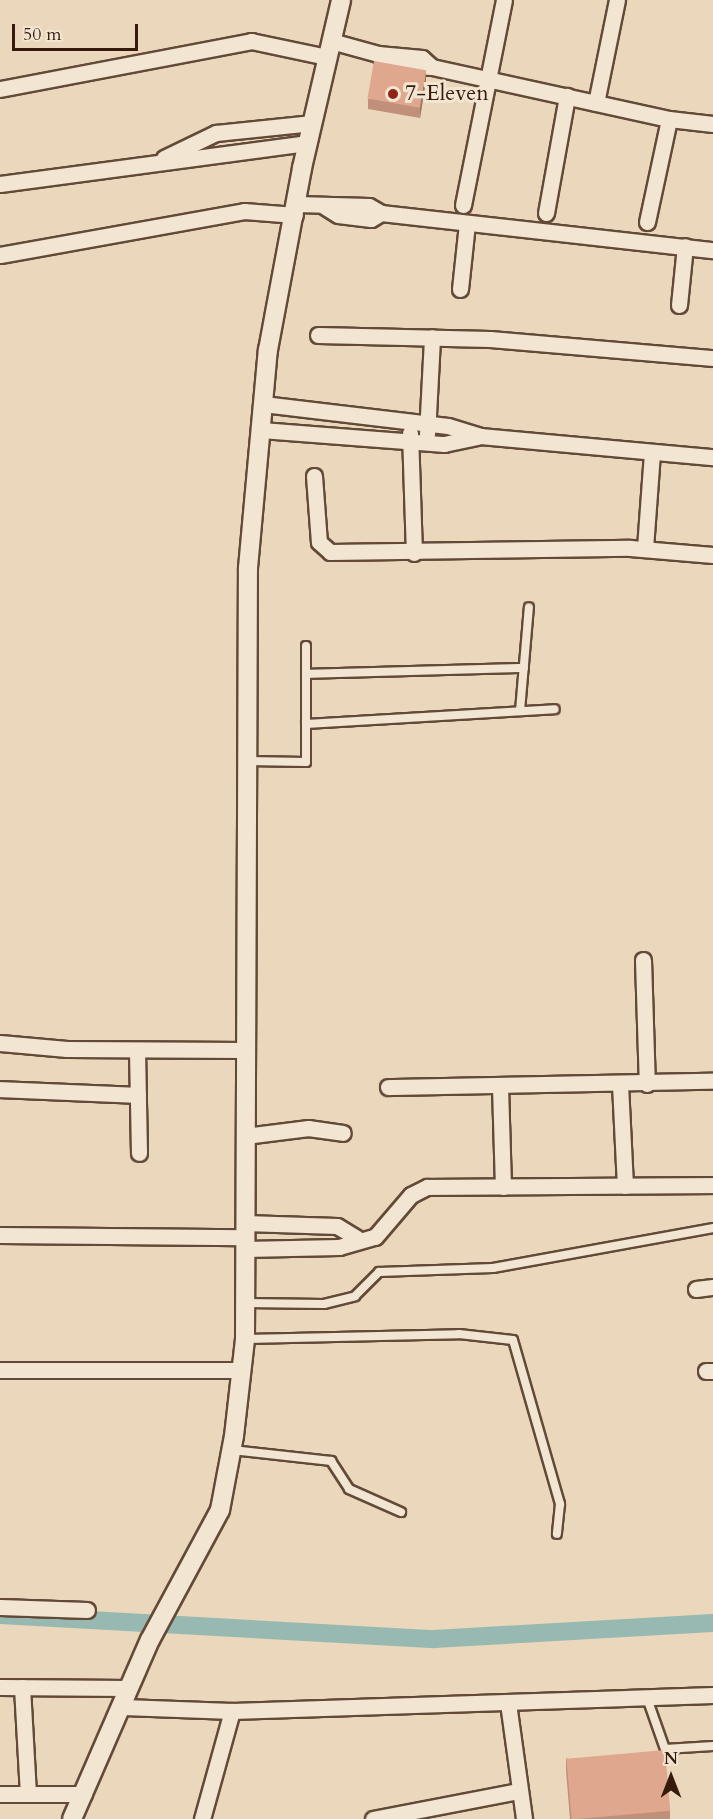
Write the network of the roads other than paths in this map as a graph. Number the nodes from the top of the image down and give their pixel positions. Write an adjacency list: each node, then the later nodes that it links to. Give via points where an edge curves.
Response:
1 (341, 0): 4 (street)
2 (504, 0): 5 (street)
3 (617, 0): 8 (street)
4 (329, 49): 5 (street, via 422,58 432,67); 6 (street, via 250,41); 10 (street)
5 (486, 79): 7 (street); 15 (street)
6 (0, 89)
7 (567, 96): 8 (street); 17 (street)
8 (596, 103): 9 (street)
9 (669, 119): 11 (street); 18 (street)
10 (312, 123): 12 (street); 13 (street, via 216,133)
11 (713, 124)
12 (308, 143): 13 (street); 16 (street)
13 (161, 159): 14 (street)
14 (0, 184)
15 (463, 205)
16 (295, 209): 19 (street, via 369,206 381,213); 22 (street, via 244,212); 28 (street)
17 (546, 213)
18 (647, 222)
19 (467, 224): 20 (street); 23 (street)
20 (685, 246): 21 (street); 24 (street)
21 (713, 250)
22 (0, 255)
23 (460, 290)
24 (679, 305)
25 (318, 335): 26 (street)
26 (432, 336): 27 (street); 31 (street)
27 (713, 358)
28 (263, 404): 29 (street); 32 (street)
29 (321, 411): 30 (street); 33 (street)
30 (410, 422): 31 (street); 35 (street)
31 (427, 424): 34 (street); 36 (street)
32 (261, 430): 33 (street); 50 (street, via 248,568)
33 (320, 434): 35 (street)
34 (480, 436): 36 (street); 37 (street)
35 (410, 441): 36 (street); 41 (street)
36 (427, 442)
37 (652, 453): 38 (street); 40 (street)
38 (713, 457)
39 (314, 476): 41 (street, via 324,548)
40 (645, 548): 41 (street); 42 (street)
41 (414, 553)
42 (713, 555)
43 (529, 606): 45 (lane)
44 (306, 646): 46 (lane)
45 (524, 668): 46 (lane); 48 (lane)
46 (306, 674): 49 (lane)
47 (555, 709): 48 (lane)
48 (520, 711): 49 (lane)
49 (306, 724): 50 (lane, via 306,762)
50 (246, 761): 54 (street)
51 (643, 960): 57 (street)
52 (0, 1043): 53 (street)
53 (137, 1050): 54 (street); 61 (street)
54 (244, 1050): 63 (street)
55 (713, 1081): 57 (street)
56 (620, 1084): 57 (street); 58 (street); 66 (street)
57 (647, 1084)
58 (500, 1086): 59 (street); 67 (street)
59 (388, 1087)
60 (0, 1089): 61 (street)
61 (138, 1095): 64 (street)
62 (344, 1132): 63 (street, via 308,1128)
63 (244, 1136): 70 (street)
64 (139, 1153)
65 (713, 1185): 66 (street)
66 (625, 1186): 67 (street)
67 (503, 1187): 71 (street, via 418,1190 383,1233)
68 (713, 1228): 74 (lane, via 493,1268 385,1271 356,1296 324,1304)
69 (0, 1234): 70 (street)
70 (244, 1236): 71 (street, via 339,1247); 71 (street, via 337,1226); 74 (street)
71 (357, 1238)
72 (713, 1287): 73 (street)
73 (696, 1289)
74 (244, 1303): 75 (street)
75 (245, 1339): 77 (street); 80 (lane, via 459,1334 513,1340 560,1504)
76 (0, 1370): 77 (street)
77 (242, 1370): 78 (street)
78 (232, 1450): 79 (lane, via 331,1461 349,1489); 85 (street, via 220,1510)
79 (401, 1512)
80 (557, 1534)
81 (0, 1607): 82 (street)
82 (87, 1610)
83 (0, 1687): 84 (street)
84 (22, 1687): 85 (street); 94 (street)
85 (128, 1688): 89 (street)
86 (713, 1695): 87 (street)
87 (647, 1698): 88 (street); 91 (lane, via 665,1749)
88 (508, 1703): 90 (street); 92 (street)
89 (123, 1707): 90 (street); 95 (street)
90 (232, 1711): 97 (street)
91 (713, 1746)
92 (519, 1791): 98 (street); 99 (street)
93 (0, 1794): 94 (street)
94 (28, 1794): 95 (street)
95 (84, 1794): 96 (street)
96 (72, 1819)
97 (202, 1819)
98 (373, 1819)
99 (524, 1819)

